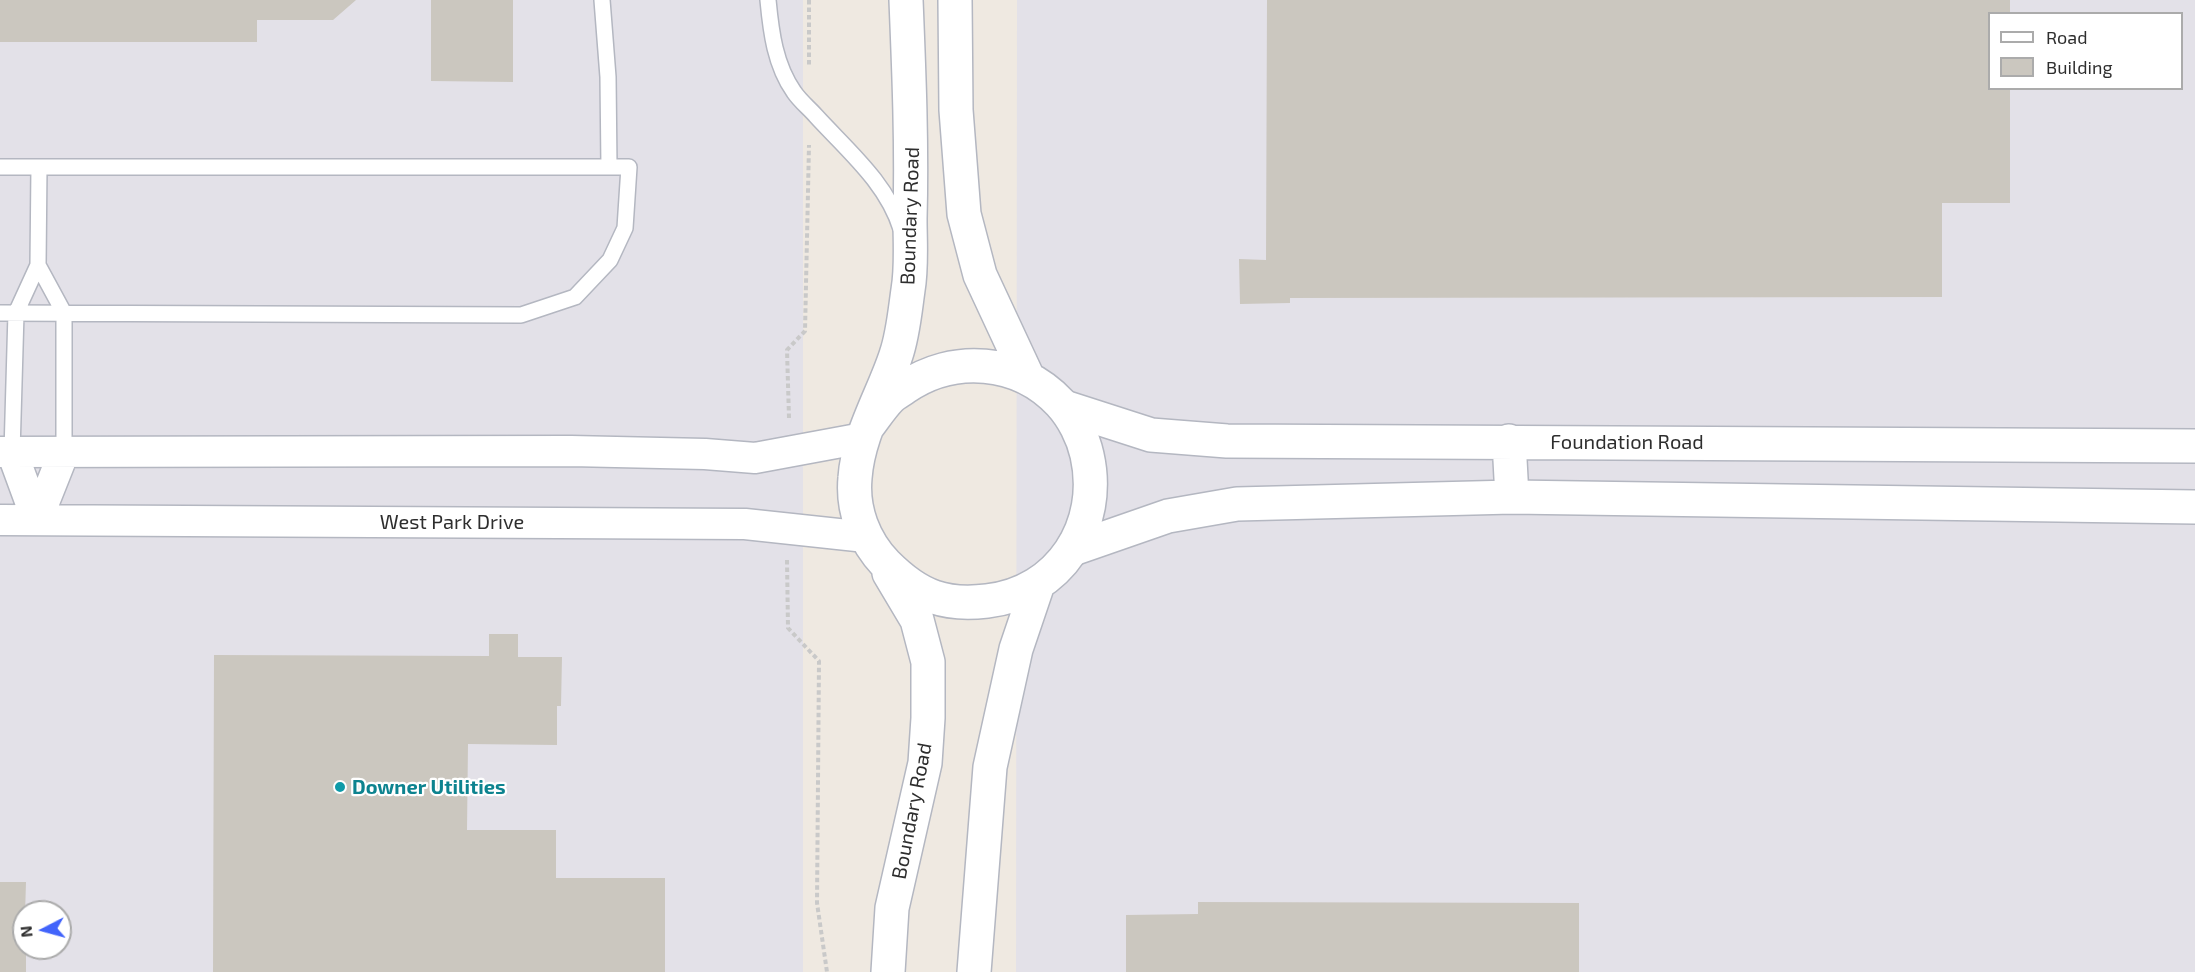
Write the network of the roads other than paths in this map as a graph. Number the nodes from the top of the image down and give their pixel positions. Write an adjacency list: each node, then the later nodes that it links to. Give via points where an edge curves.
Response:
1 (602, 0): 7 (lane)
2 (768, 0): 8 (lane, via 772,37 781,68 794,92 875,180 898,219)
3 (906, 0): 8 (main road, Boundary Road, via 912,151)
4 (955, 0): 12 (main road, via 958,150 964,214 980,275)
5 (0, 167): 6 (lane)
6 (39, 167): 7 (lane); 9 (lane)
7 (609, 167): 11 (lane, via 629,167 625,228 610,260 575,297 521,315)
8 (909, 254): 14 (main road, Boundary Road, via 909,287 897,352)
9 (38, 265): 10 (lane); 11 (lane)
10 (8, 313): 11 (lane); 17 (lane)
11 (64, 313): 18 (lane)
12 (1028, 378): 13 (main road); 14 (main road, via 994,366 957,365 921,376 891,397)
13 (1064, 407): 15 (main road, Foundation Road, via 1151,435 1227,441); 24 (main road, via 1083,439 1092,476 1088,514)
14 (866, 432): 18 (street, via 755,458 572,451); 23 (main road, Boundary Road, via 856,462 854,488 857,513)
15 (1509, 441): 16 (main road, Foundation Road); 19 (main road)
16 (2195, 446)
17 (6, 452): 18 (street); 22 (street)
18 (64, 452): 22 (street)
19 (1512, 497): 20 (main road); 24 (main road, via 1237,504 1168,516)
20 (2195, 507)
21 (0, 520): 22 (street, West Park Drive)
22 (37, 520): 23 (street, West Park Drive, via 733,524 786,529)
23 (872, 546): 25 (main road, via 902,580 934,597 970,603 1005,599); 26 (main road, Boundary Road, via 918,620 928,662 925,763 892,908)
24 (1073, 549): 25 (main road)
25 (1038, 584): 27 (main road, via 1016,649 990,767)
26 (888, 972)
27 (974, 972)

